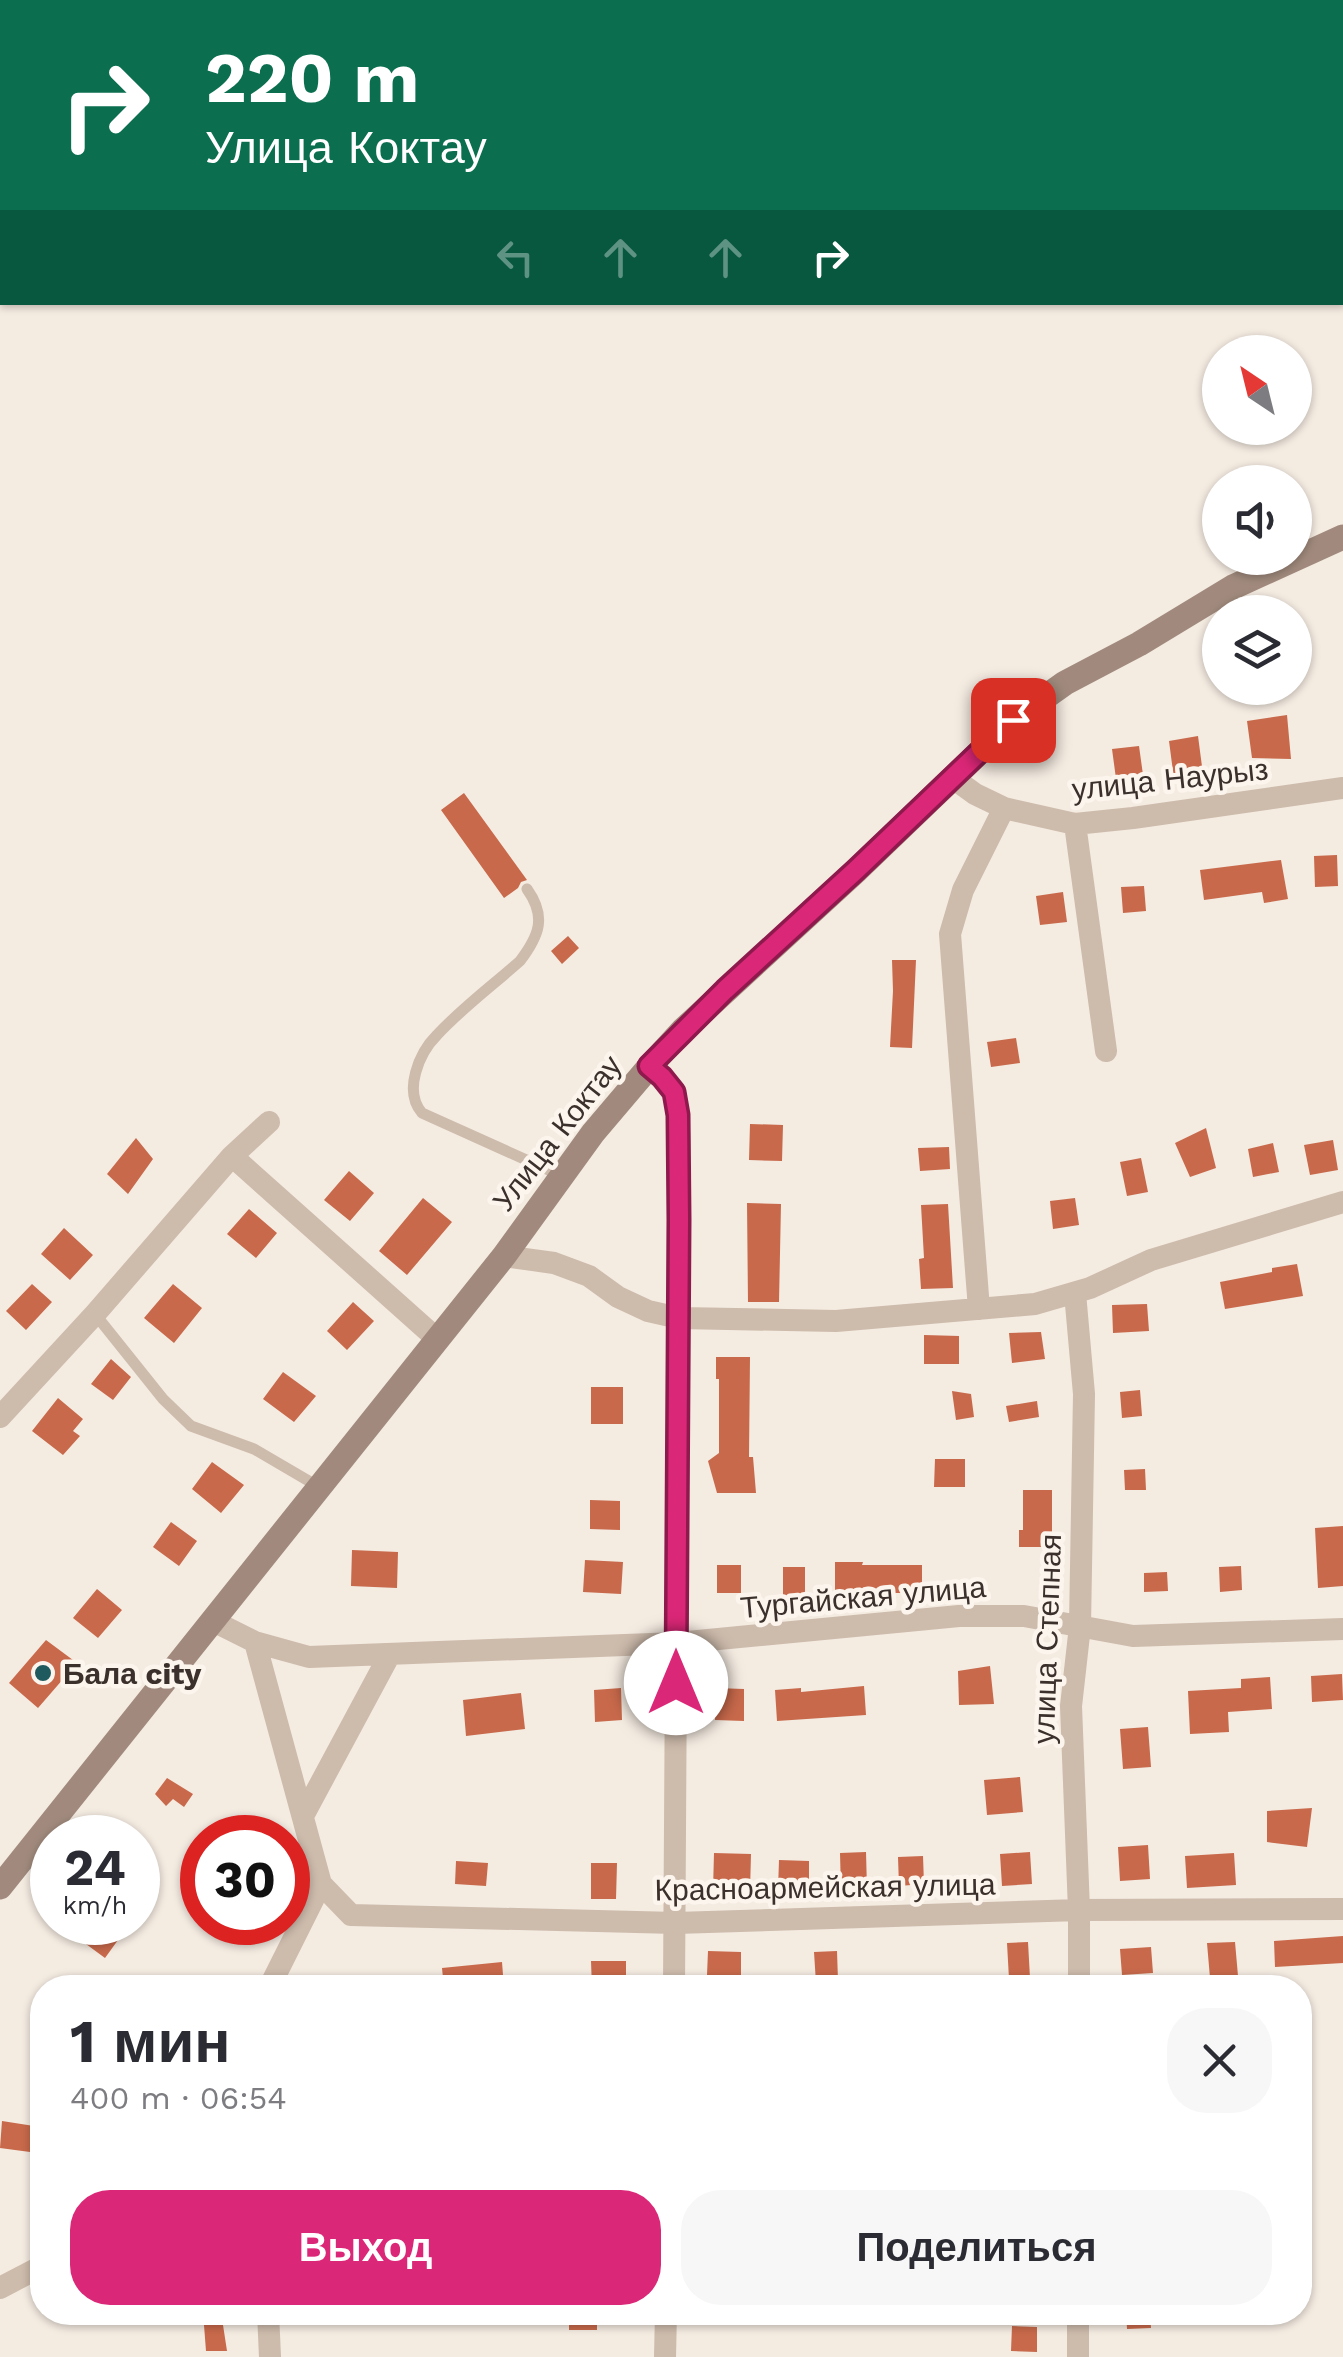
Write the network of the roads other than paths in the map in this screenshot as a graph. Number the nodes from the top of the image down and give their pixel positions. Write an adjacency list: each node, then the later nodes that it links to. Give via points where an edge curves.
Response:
1 (1343, 537): 2 (street, Улица Коктау, via 1233,587 1065,683 1013,720)
2 (953, 778): 4 (street, улица Наурыз); 8 (street, Улица Коктау)
3 (1343, 788): 5 (street, улица Наурыз)
4 (1004, 808): 5 (street, улица Наурыз); 15 (street, via 963,890 950,934)
5 (1076, 824): 7 (street)
6 (527, 890): 11 (lane, via 540,915 530,949 436,1036 424,1052 412,1096 422,1113)
7 (1106, 1051)
8 (649, 1066): 11 (street, Улица Коктау); 17 (street, via 674,1092 678,1115)
9 (268, 1122): 10 (street)
10 (232, 1156): 16 (street); 18 (street)
11 (562, 1176): 13 (street, Улица Коктау)
12 (1343, 1202): 14 (street, via 1151,1260)
13 (504, 1256): 17 (street, via 554,1263 648,1311); 18 (street, Улица Коктау)
14 (1075, 1293): 15 (street); 22 (street, улица Степная, via 1084,1394)
15 (978, 1310): 17 (street, via 836,1321)
16 (95, 1314): 19 (street); 20 (lane, via 191,1426 254,1449)
17 (679, 1318): 25 (street)
18 (437, 1339): 20 (street, Улица Коктау)
19 (0, 1417)
20 (319, 1487): 21 (street, Улица Коктау)
21 (213, 1621): 24 (street, Тургайская улица); 31 (street, Улица Коктау)
22 (1080, 1626): 23 (street, Тургайская улица, via 1134,1636); 25 (street, Тургайская улица, via 1024,1616 959,1616); 33 (street, улица Степная, via 1071,1706)
23 (1343, 1629)
24 (255, 1642): 26 (street, Тургайская улица, via 310,1658); 27 (street)
25 (676, 1643): 26 (street, Тургайская улица); 34 (street)
26 (390, 1654): 28 (street)
27 (303, 1815)
28 (304, 1815)
29 (310, 1841): 30 (street)
30 (322, 1884): 34 (street, Красноармейская улица, via 351,1916); 35 (street)
31 (0, 1887)
32 (1343, 1909): 33 (street, Красноармейская улица)
33 (1079, 1910): 34 (street, Красноармейская улица); 37 (street, улица Степная)
34 (676, 1922): 36 (street)
35 (276, 1975)
36 (674, 1975)
37 (1079, 1975)
38 (30, 2272): 39 (street)
39 (0, 2288)
40 (269, 2325): 43 (street)
41 (666, 2325): 44 (street)
42 (1078, 2325): 45 (street)
43 (270, 2357)
44 (665, 2357)
45 (1078, 2357)

